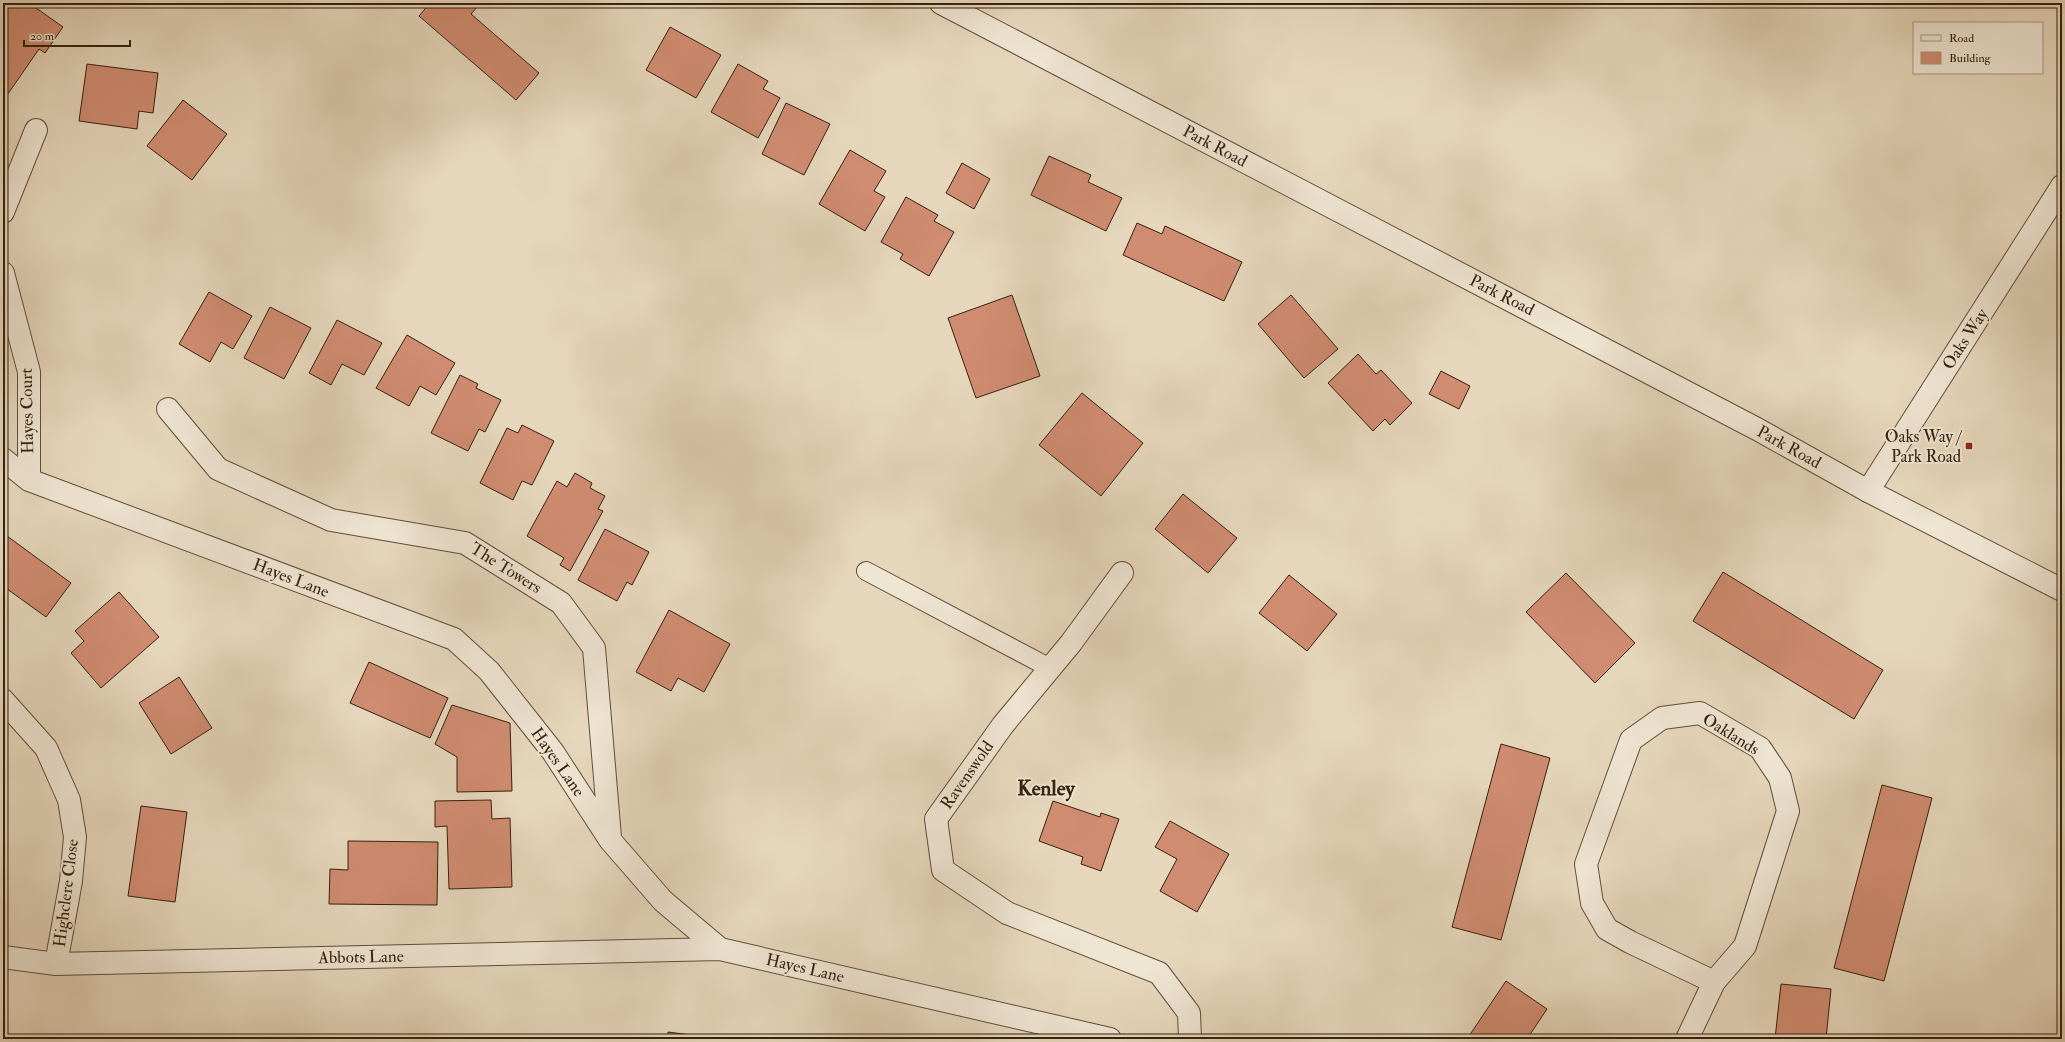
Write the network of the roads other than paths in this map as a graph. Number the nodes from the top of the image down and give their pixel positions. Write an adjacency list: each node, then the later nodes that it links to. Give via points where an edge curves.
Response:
1 (941, 3): 9 (street, Park Road, via 1757,429)
2 (36, 130): 4 (street)
3 (2062, 186): 9 (street, Oaks Way)
4 (3, 212)
5 (3, 274): 8 (street, Hayes Court, via 29,372)
6 (168, 409): 15 (street, The Towers, via 218,469 331,520 465,543 561,603 594,648)
7 (3, 459): 8 (street, Hayes Lane)
8 (29, 480): 15 (street, Hayes Lane, via 454,639 489,671 553,752)
9 (1868, 491): 12 (street, Park Road)
10 (866, 571): 13 (lane)
11 (1122, 573): 13 (street, Ravenswold)
12 (2062, 590)
13 (1050, 668): 21 (street, Ravenswold, via 1003,725 936,819 943,870 1007,914 1159,972 1189,1013)
14 (3, 700): 18 (street, Highclere Close, via 46,748 69,800 75,837 71,881)
15 (610, 840): 16 (street, Hayes Lane, via 663,901)
16 (720, 949): 18 (street, Abbots Lane); 20 (street, Hayes Lane)
17 (3, 957): 18 (street, Abbots Lane)
18 (56, 964)
19 (1714, 982): 19 (street, Oaklands, via 1745,946 1788,811 1780,778 1760,748 1700,713 1662,718 1631,740 1586,864 1592,903 1607,929); 22 (street, Oaklands)
20 (1110, 1039)
21 (1190, 1039)
22 (1687, 1039)

